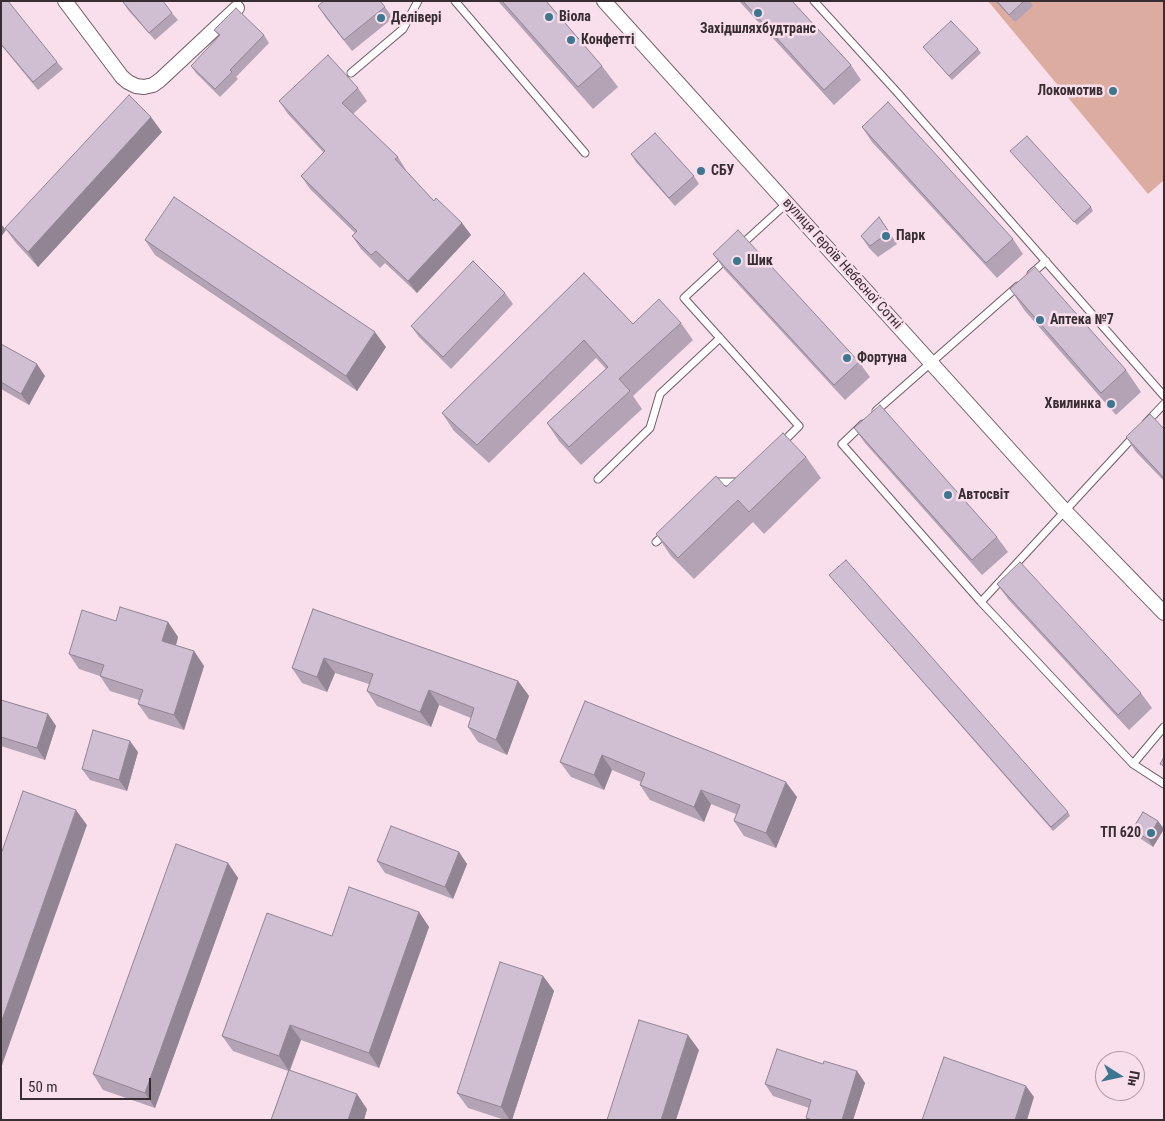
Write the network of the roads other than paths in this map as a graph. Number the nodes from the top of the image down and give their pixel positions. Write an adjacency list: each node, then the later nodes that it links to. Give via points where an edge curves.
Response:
1 (65, 1): 6 (street, via 122,77 144,87 160,80)
2 (418, 1): 7 (lane, via 403,29)
3 (455, 1): 8 (lane)
4 (814, 1): 12 (lane)
5 (607, 2): 9 (street, вулиця Героїв Небесної Сотні)
6 (237, 8)
7 (351, 73)
8 (585, 153)
9 (787, 202): 10 (lane); 14 (street, вулиця Героїв Небесної Сотні)
10 (738, 248)
11 (731, 254): 13 (lane, via 684,298)
12 (1046, 261): 14 (lane); 15 (lane)
13 (720, 338): 19 (lane, via 799,426); 20 (lane, via 660,394 650,428)
14 (930, 363): 23 (street, вулиця Героїв Небесної Сотні); 26 (lane, via 842,444)
15 (1164, 396)
16 (1164, 404): 17 (lane)
17 (1144, 425)
18 (1137, 432): 23 (lane)
19 (779, 447)
20 (598, 479)
21 (744, 482): 22 (lane, via 717,482)
22 (710, 489)
23 (1065, 511): 26 (lane); 27 (street, вулиця Героїв Небесної Сотні)
24 (669, 529): 25 (lane)
25 (656, 542)
26 (981, 602): 29 (lane)
27 (1164, 613)
28 (1164, 727): 29 (lane)
29 (1133, 764): 30 (lane)
30 (1164, 784)

